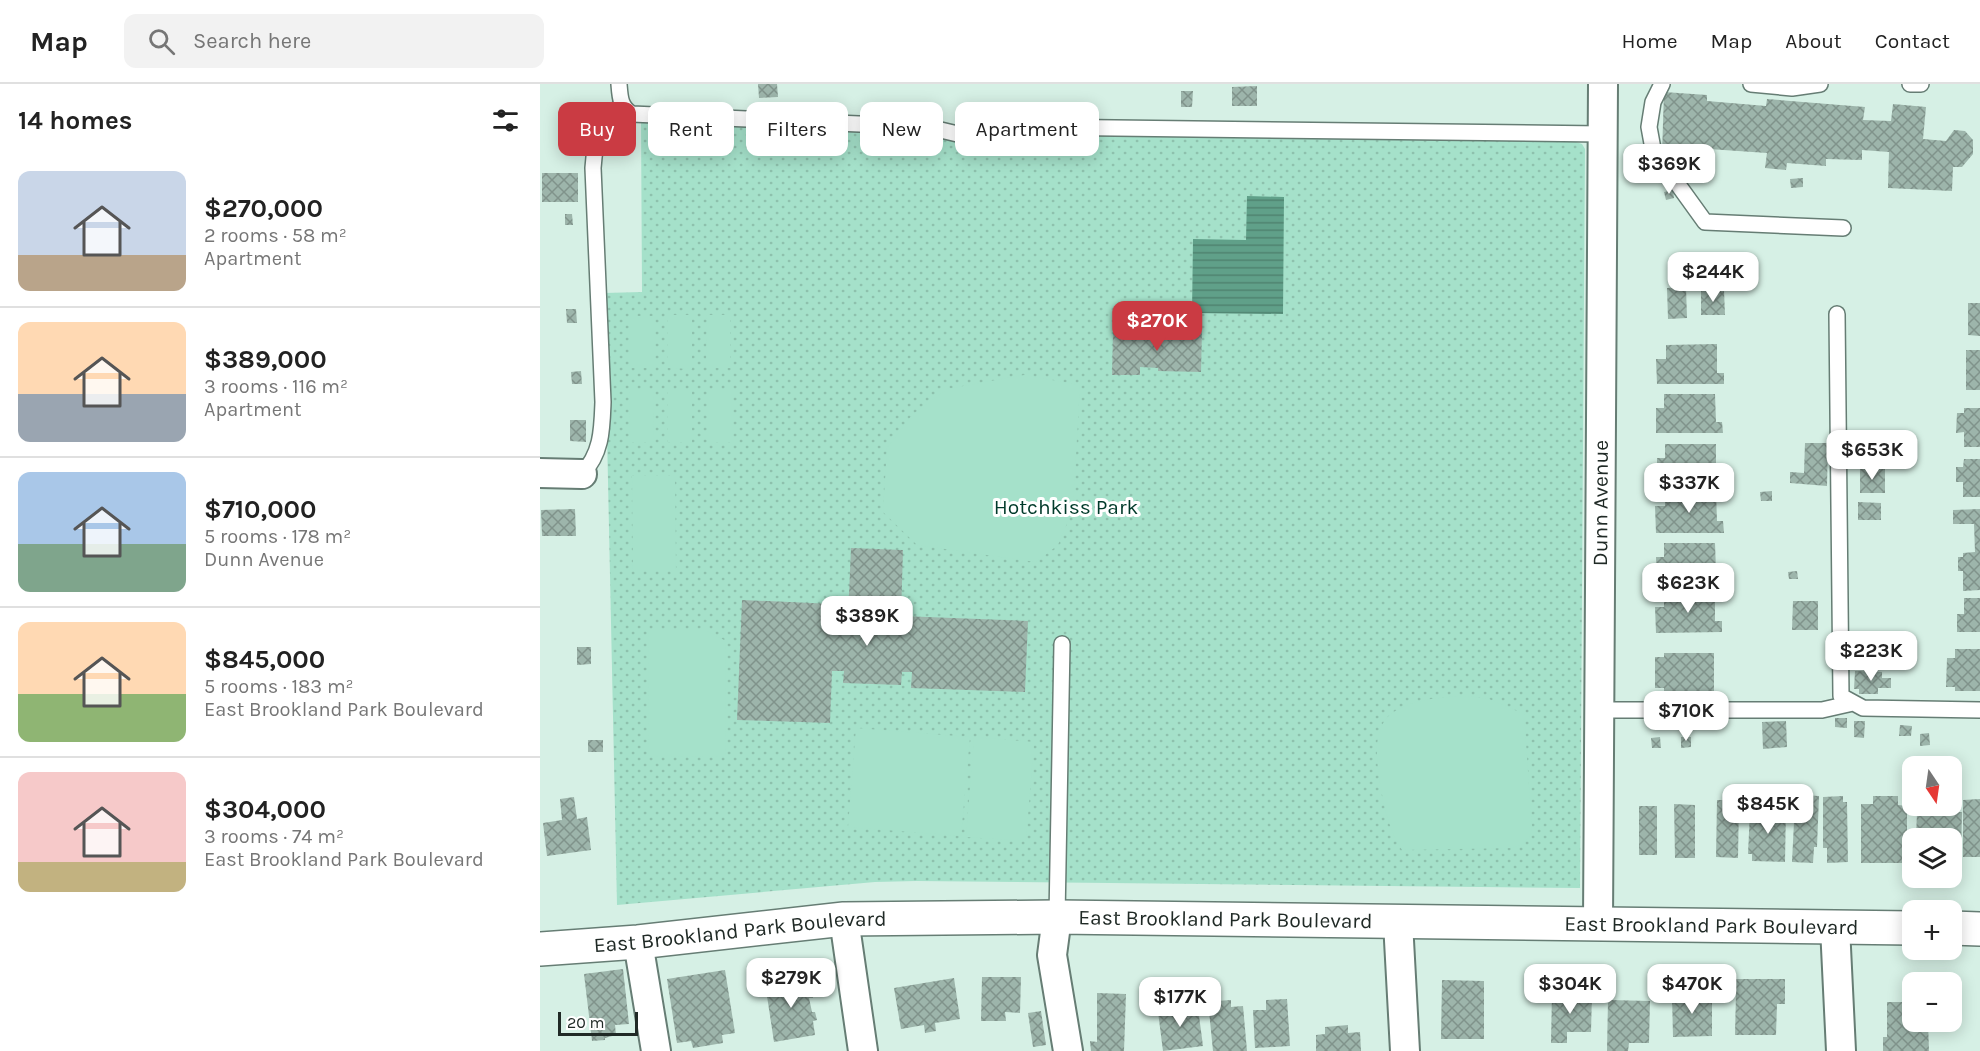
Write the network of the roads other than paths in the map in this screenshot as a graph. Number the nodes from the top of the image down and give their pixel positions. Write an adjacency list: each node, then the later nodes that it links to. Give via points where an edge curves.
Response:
1 (619, 84): 8 (lane)
2 (1603, 84): 10 (street, Dunn Avenue)
3 (1662, 84): 12 (lane, via 1653,102 1649,127 1655,160 1705,222)
4 (1751, 84): 5 (lane, via 1792,88)
5 (1820, 84)
6 (1910, 84): 7 (lane)
7 (1921, 84)
8 (622, 102)
9 (636, 115): 10 (lane, via 905,125 966,136 1037,127)
10 (1602, 134): 18 (street, Dunn Avenue)
11 (594, 156): 15 (lane, via 603,402 596,455)
12 (1843, 228)
13 (1837, 314): 17 (lane, via 1840,675 1841,696)
14 (540, 473): 15 (street)
15 (582, 474)
16 (1062, 644): 20 (lane)
17 (1853, 703): 18 (lane, via 1822,710); 19 (lane, via 1863,708)
18 (1599, 710): 23 (street, Dunn Avenue)
19 (1980, 710)
20 (1057, 917): 21 (main road, East Brookland Park Boulevard); 22 (main road, East Brookland Park Boulevard); 32 (street, via 1052,955)
21 (844, 920): 28 (main road, East Brookland Park Boulevard); 31 (street)
22 (1398, 922): 23 (main road, East Brookland Park Boulevard); 33 (street)
23 (1598, 924): 24 (main road, East Brookland Park Boulevard)
24 (1835, 927): 25 (main road, East Brookland Park Boulevard); 34 (street)
25 (1902, 928)
26 (1962, 928): 27 (main road)
27 (1980, 929)
28 (638, 942): 29 (main road, East Brookland Park Boulevard); 30 (street)
29 (540, 949)
30 (656, 1051)
31 (863, 1051)
32 (1068, 1051)
33 (1405, 1051)
34 (1841, 1051)

